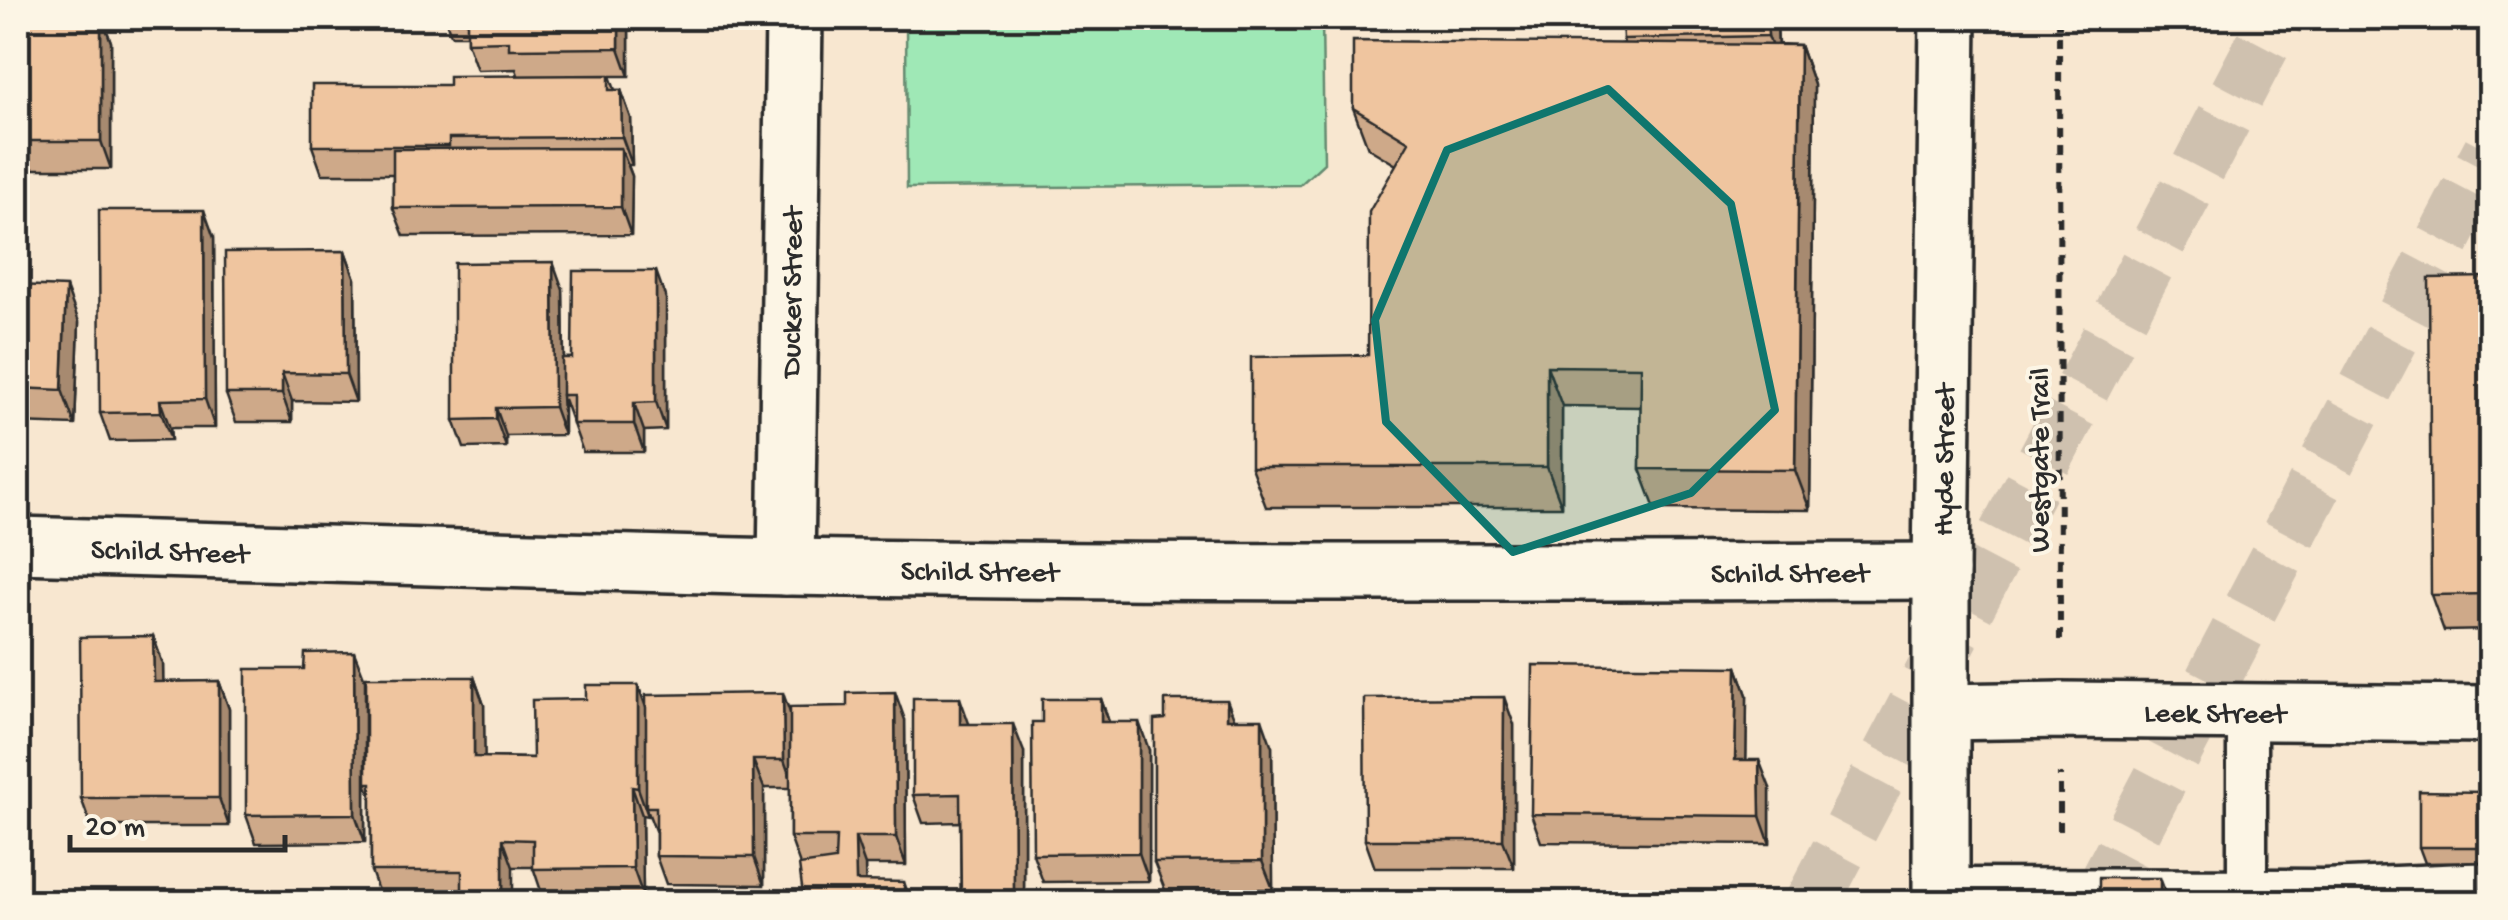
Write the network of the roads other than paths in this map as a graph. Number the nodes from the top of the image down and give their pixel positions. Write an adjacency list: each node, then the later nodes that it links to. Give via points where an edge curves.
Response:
1 (794, 18): 4 (street, Ducker Street)
2 (1948, 18): 5 (street, Hyde Street)
3 (18, 546): 4 (street, Schild Street)
4 (786, 567): 5 (street, Schild Street)
5 (1941, 571): 6 (street, Hyde Street)
6 (1943, 712): 7 (street, Leek Street); 11 (street, Hyde Street)
7 (2247, 712): 8 (street, Leek Street); 10 (lane)
8 (2490, 714)
9 (2490, 882): 10 (lane)
10 (2247, 889): 11 (lane)
11 (1941, 896)

